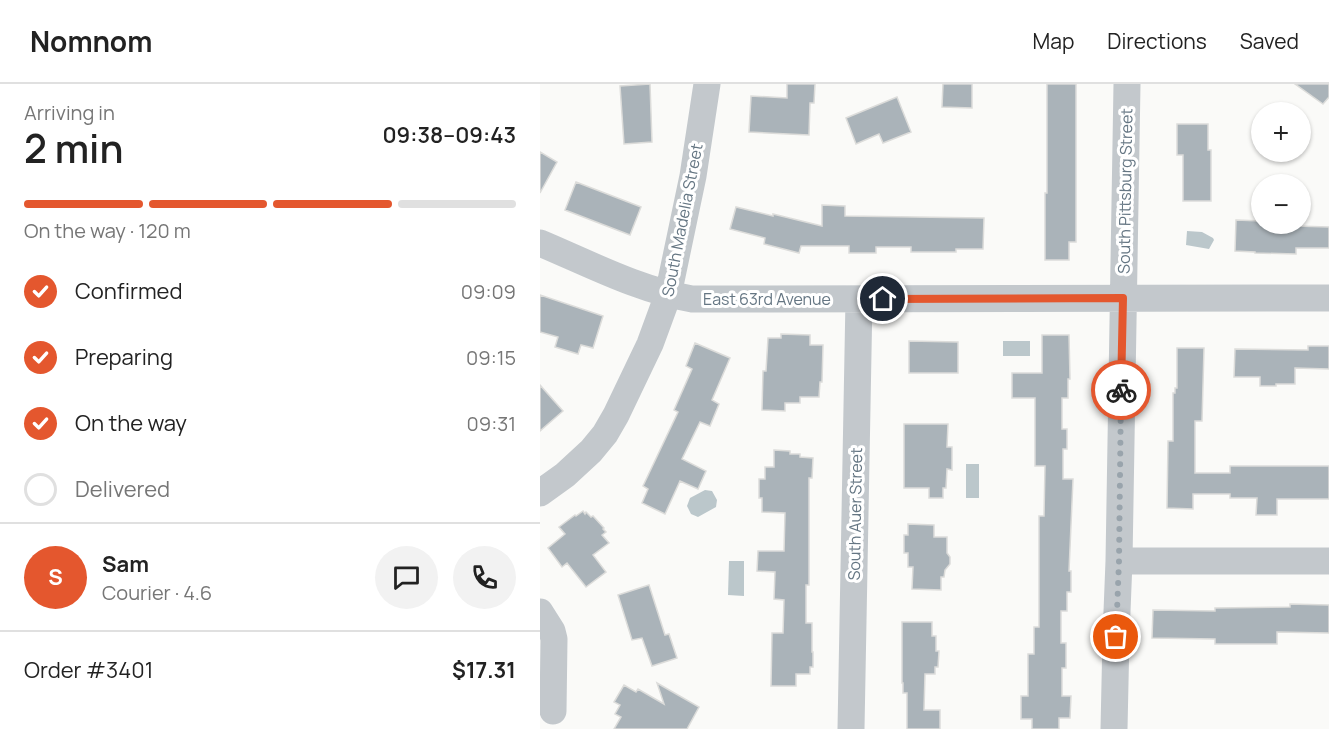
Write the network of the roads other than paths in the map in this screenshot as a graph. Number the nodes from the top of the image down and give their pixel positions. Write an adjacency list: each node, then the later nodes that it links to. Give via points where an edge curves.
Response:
1 (707, 84): 4 (street, South Madelia Street)
2 (1127, 84): 5 (street, South Pittsburg Street)
3 (540, 243): 4 (street, East 63rd Avenue)
4 (668, 295): 7 (street, East 63rd Avenue, via 713,300); 8 (street, South Madelia Street, via 651,344 605,434)
5 (1123, 298): 6 (street, East 63rd Avenue); 7 (street, East 63rd Avenue); 9 (street, South Pittsburg Street)
6 (1329, 298)
7 (859, 299): 13 (street, South Auer Street)
8 (540, 493)
9 (1119, 561): 10 (street); 14 (street, South Pittsburg Street)
10 (1329, 561)
11 (540, 612): 12 (street, via 554,639)
12 (553, 711)
13 (851, 729)
14 (1114, 729)

